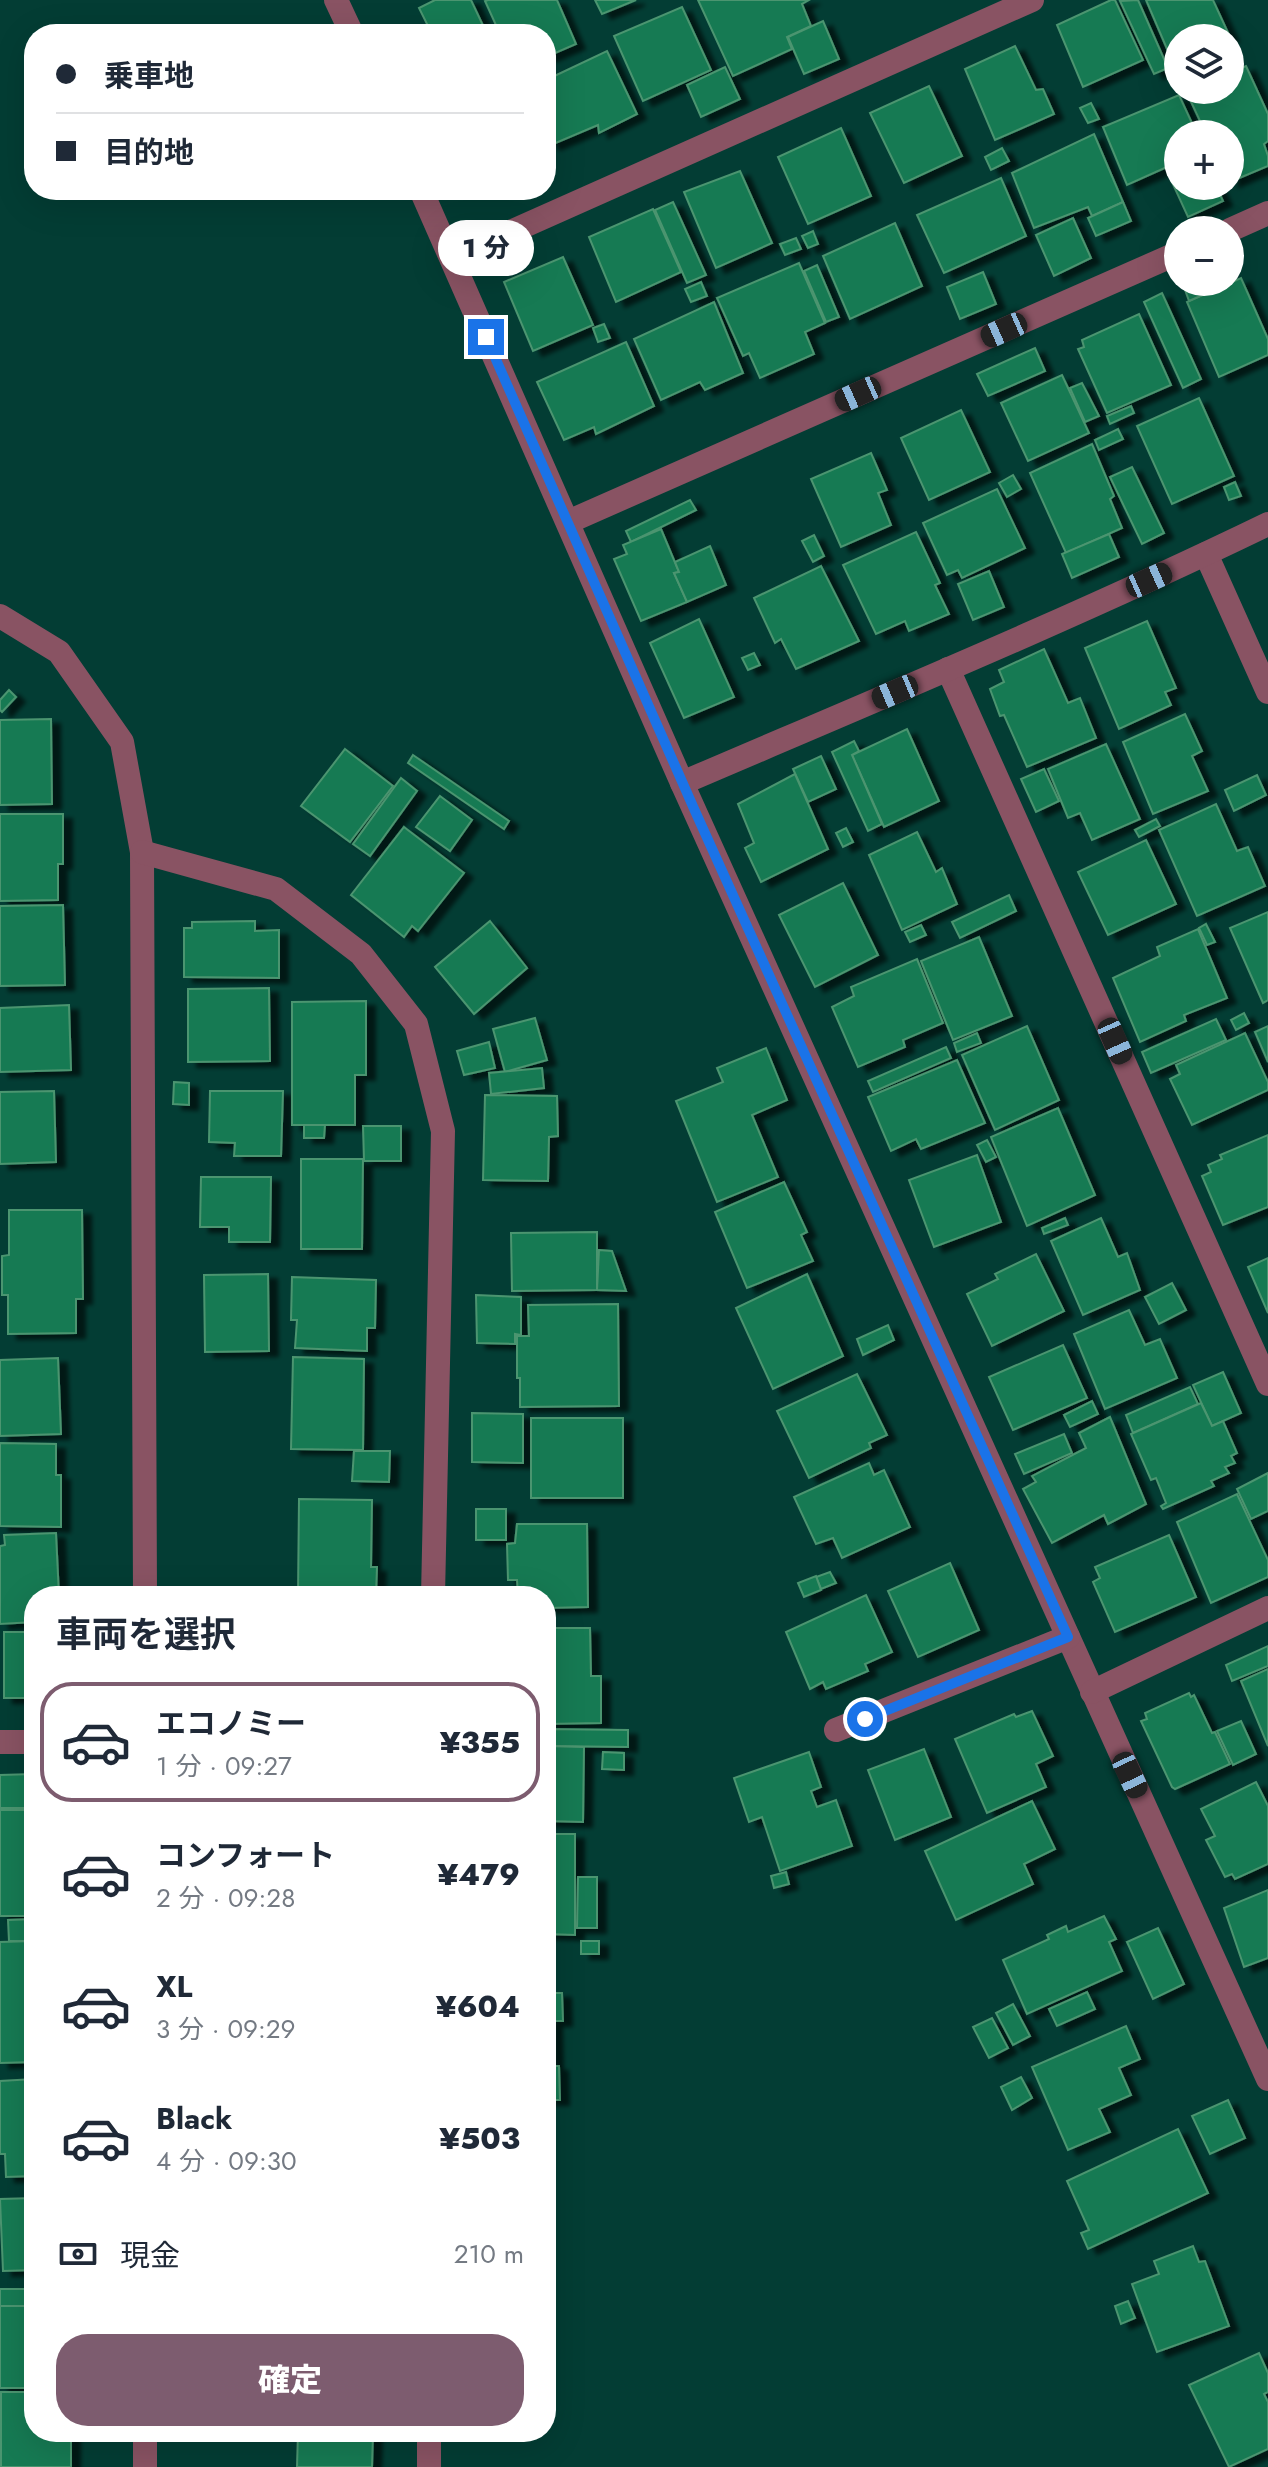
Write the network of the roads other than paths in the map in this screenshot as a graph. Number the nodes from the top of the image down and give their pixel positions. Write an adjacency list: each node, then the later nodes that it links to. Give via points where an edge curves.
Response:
1 (1032, 0): 7 (street)
2 (346, 3): 3 (street)
3 (350, 24)
4 (426, 200): 7 (street)
5 (1268, 213): 6 (street)
6 (1244, 224)
7 (452, 258): 9 (street)
8 (1164, 259): 9 (street)
9 (568, 522): 15 (street)
10 (1268, 524): 11 (street)
11 (1206, 554): 13 (street); 14 (street)
12 (0, 616): 16 (street, via 59,652 122,742)
13 (948, 669): 15 (street); 17 (street)
14 (1268, 692)
15 (682, 783): 21 (street)
16 (142, 852): 18 (street); 19 (street, via 276,889 361,954 416,1024 443,1131)
17 (1268, 1384)
18 (145, 1586)
19 (433, 1586)
20 (1268, 1608): 22 (street)
21 (1068, 1637): 22 (street); 23 (street)
22 (1092, 1692): 26 (street)
23 (836, 1730)
24 (0, 1742): 25 (street)
25 (24, 1742)
26 (1268, 2079)
27 (145, 2442): 29 (street)
28 (429, 2442): 30 (street)
29 (145, 2467)
30 (429, 2467)

